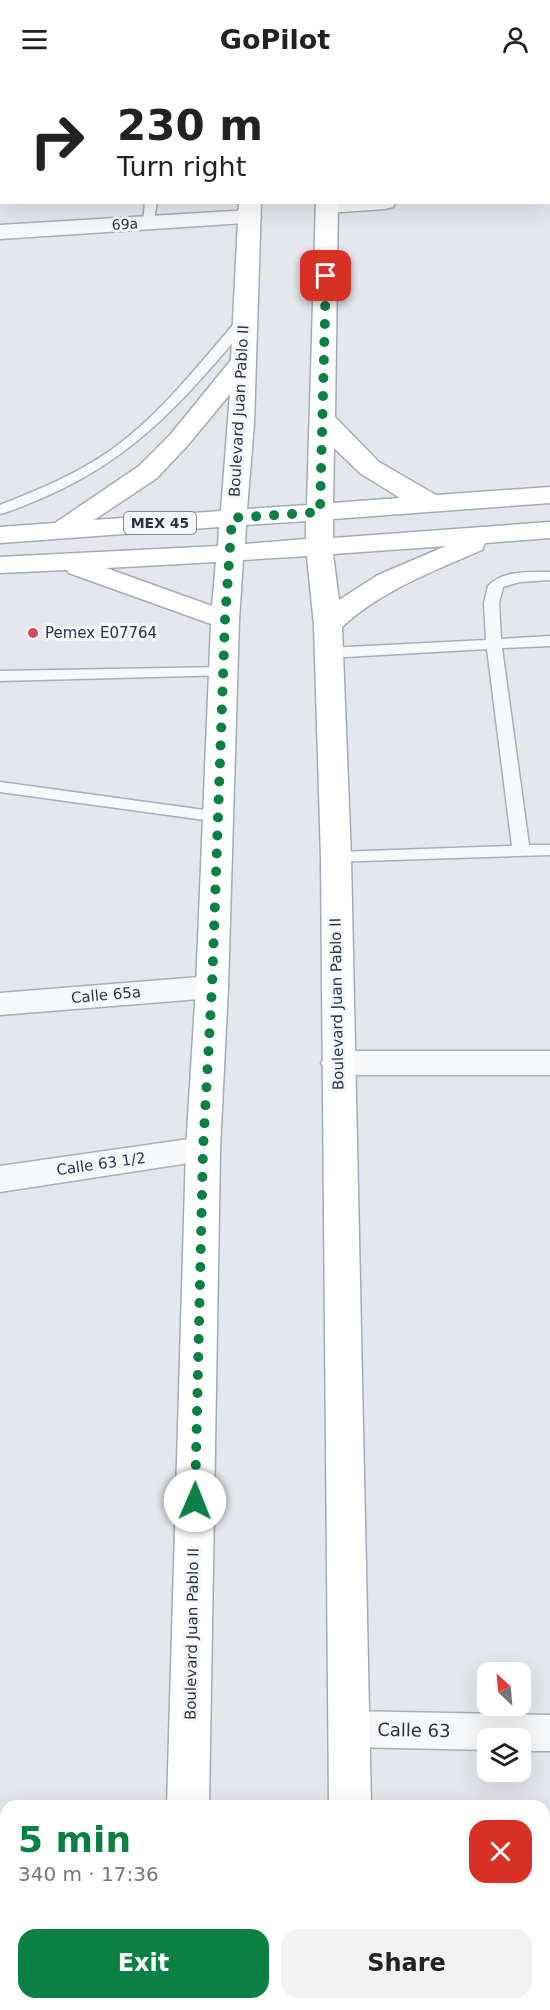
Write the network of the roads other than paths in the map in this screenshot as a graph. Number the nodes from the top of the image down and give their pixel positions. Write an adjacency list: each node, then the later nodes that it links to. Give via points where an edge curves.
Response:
1 (327, 204): 7 (main road, Boulevard Juan Pablo II)
2 (250, 210): 3 (street, 69a); 5 (main road, Boulevard Juan Pablo II)
3 (150, 213): 4 (street, 69a)
4 (0, 232)
5 (244, 321): 6 (main road, Boulevard Juan Pablo II); 10 (lane, via 195,378 130,442 59,484)
6 (242, 363): 12 (main road, Boulevard Juan Pablo II, via 242,424); 13 (main road, via 148,472)
7 (322, 418): 9 (main road, via 364,465 392,485); 11 (main road, Boulevard Juan Pablo II)
8 (550, 495): 9 (main road, MEX 45)
9 (434, 504): 11 (main road, MEX 45)
10 (0, 510)
11 (320, 512): 12 (main road, MEX 45); 17 (main road, Boulevard Juan Pablo II)
12 (232, 518): 13 (main road, MEX 45); 18 (main road, Boulevard Juan Pablo II)
13 (62, 530): 16 (main road, MEX 45)
14 (550, 530): 15 (main road, MEX 45)
15 (500, 533): 17 (main road, MEX 45); 23 (main road, via 388,580 355,600)
16 (0, 535)
17 (319, 546): 18 (main road, MEX 45); 23 (main road, Boulevard Juan Pablo II)
18 (230, 553): 19 (main road, MEX 45); 22 (main road, Boulevard Juan Pablo II)
19 (60, 561): 20 (main road, MEX 45); 22 (main road)
20 (0, 565)
21 (550, 576): 25 (lane, via 511,579 493,589)
22 (225, 620): 26 (main road, Boulevard Juan Pablo II)
23 (328, 639): 25 (lane); 32 (main road, Boulevard Juan Pablo II)
24 (550, 641): 25 (lane)
25 (493, 643): 31 (lane)
26 (225, 672): 27 (lane); 29 (main road, Boulevard Juan Pablo II)
27 (0, 676)
28 (0, 787): 29 (lane)
29 (219, 817): 33 (main road, Boulevard Juan Pablo II)
30 (550, 850): 31 (lane)
31 (521, 851): 32 (lane)
32 (336, 858): 35 (main road, Boulevard Juan Pablo II)
33 (212, 987): 34 (street, Calle 65a); 37 (main road, Boulevard Juan Pablo II)
34 (0, 1004)
35 (338, 1063): 36 (street); 39 (main road, Boulevard Juan Pablo II)
36 (550, 1063)
37 (203, 1150): 38 (street, Calle 63 1/2); 41 (main road, Boulevard Juan Pablo II)
38 (0, 1179)
39 (350, 1729): 40 (street, Calle 63); 42 (main road, Boulevard Juan Pablo II)
40 (550, 1732)
41 (188, 1800)
42 (350, 1800)

